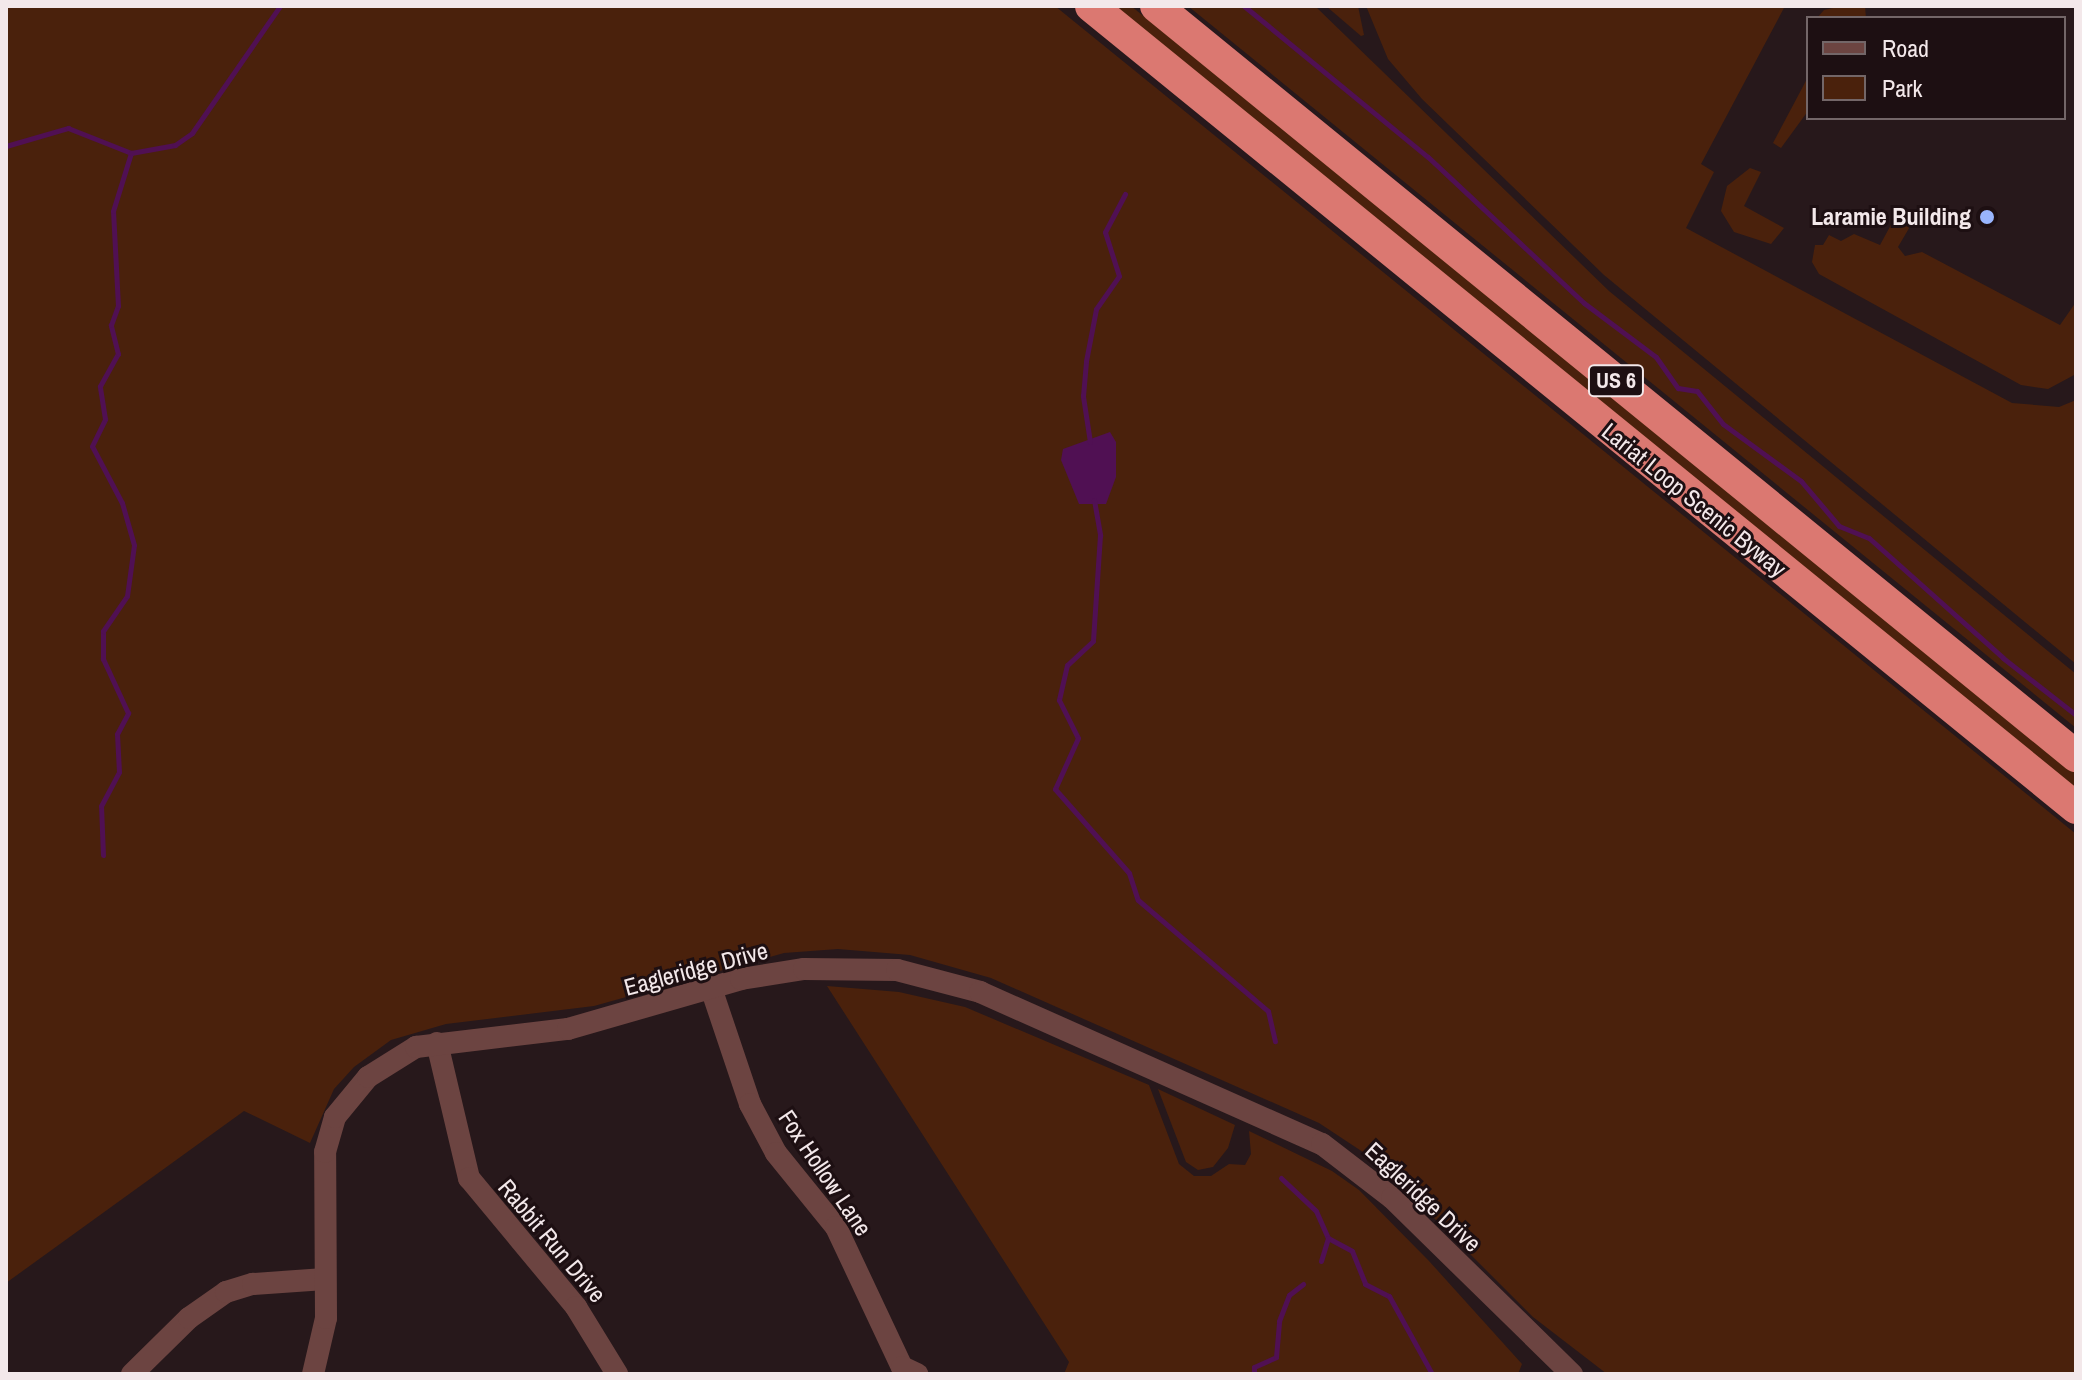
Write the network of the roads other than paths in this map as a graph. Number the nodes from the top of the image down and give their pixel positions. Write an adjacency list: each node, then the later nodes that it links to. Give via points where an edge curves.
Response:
1 (1091, 6): 4 (highway, Lariat Loop Scenic Byway / US 6)
2 (1156, 6): 3 (highway, Lariat Loop Scenic Byway / US 6)
3 (2076, 756)
4 (2076, 808)
5 (711, 988): 6 (street, Eagleridge Drive, via 568,1029); 11 (street, Fox Hollow Lane, via 756,1116 776,1153 836,1227 902,1367); 12 (street, Eagleridge Drive, via 804,969 897,970 980,992 1308,1138 1375,1183)
6 (437, 1043): 7 (street, Eagleridge Drive, via 399,1054 368,1077 335,1117 322,1192); 10 (street, Rabbit Run Drive, via 469,1178 576,1307)
7 (325, 1279): 8 (street, via 253,1284 226,1292 195,1312); 9 (street, Eagleridge Drive, via 326,1318)
8 (132, 1374)
9 (313, 1374)
10 (617, 1374)
11 (917, 1374)
12 (1572, 1374)

